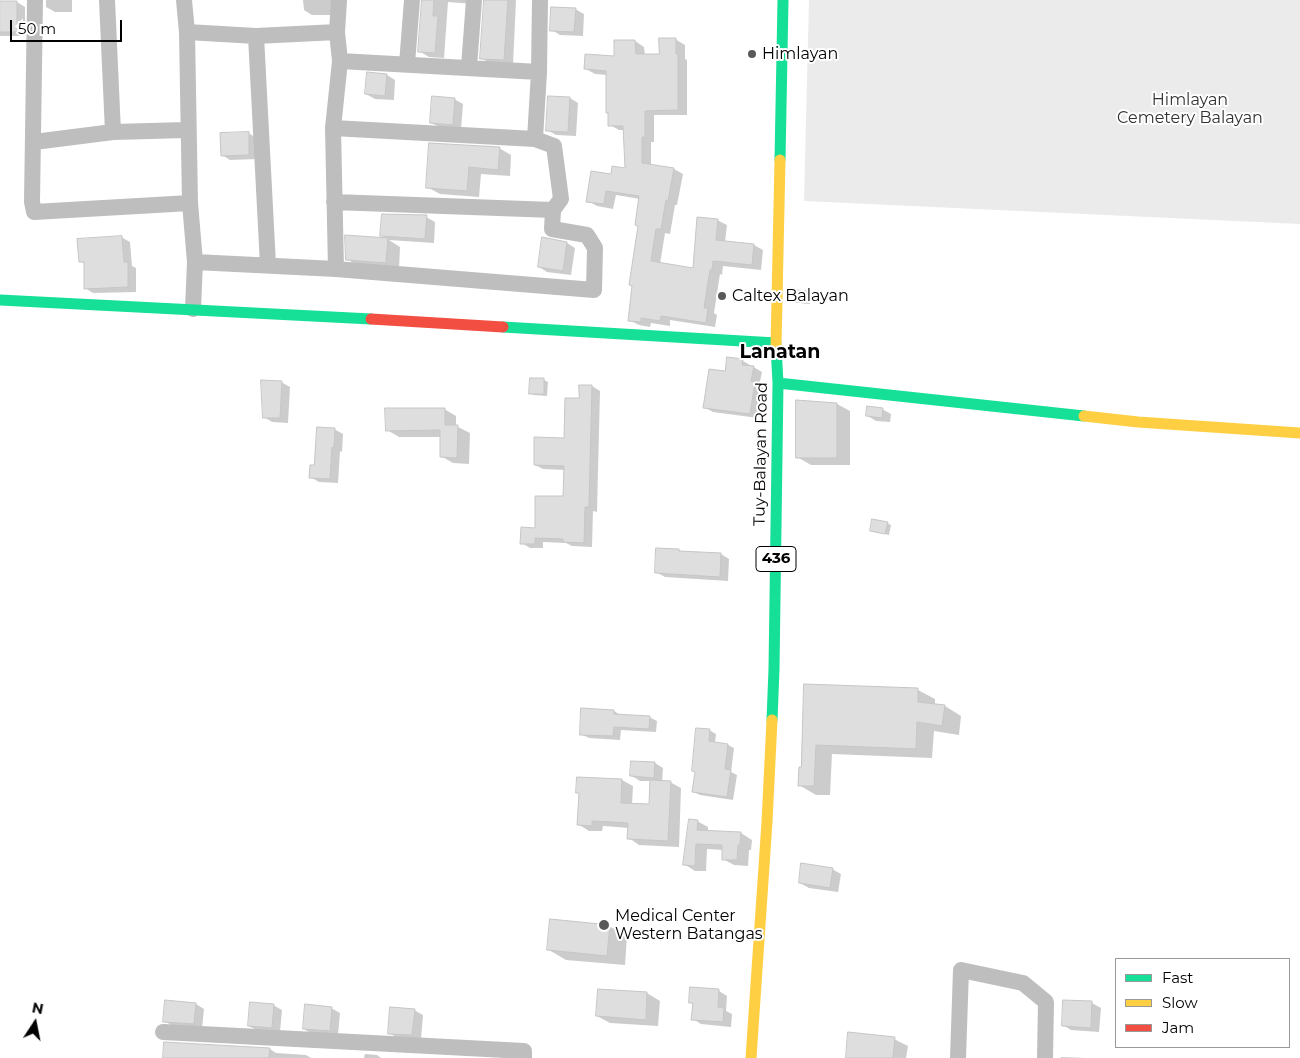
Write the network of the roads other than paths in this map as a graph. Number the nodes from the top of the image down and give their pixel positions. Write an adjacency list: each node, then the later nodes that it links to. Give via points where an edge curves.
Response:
1 (35, 0): 20 (street)
2 (107, 0): 18 (street)
3 (184, 0): 9 (street)
4 (339, 0): 10 (street)
5 (412, 0): 13 (street)
6 (474, 0): 14 (street)
7 (540, 0): 15 (street)
8 (783, 0): 29 (street, Tuy-Balayan Road / 436)
9 (186, 32): 11 (street); 17 (street)
10 (338, 32): 11 (street); 12 (street)
11 (256, 36): 25 (street)
12 (340, 61): 13 (street); 16 (street)
13 (407, 64): 14 (street)
14 (469, 67): 15 (street)
15 (539, 72): 19 (street)
16 (333, 128): 19 (street); 22 (street)
17 (188, 130): 18 (street); 21 (street)
18 (113, 132): 20 (street)
19 (535, 139): 23 (street, via 554,146 561,199)
20 (34, 142): 21 (street, via 34,212)
21 (190, 202): 24 (street)
22 (334, 202): 23 (street); 26 (street)
23 (553, 210): 26 (street, via 552,229 587,235 595,248 594,290)
24 (195, 262): 25 (street); 28 (street)
25 (268, 265): 26 (street)
26 (336, 269)
27 (0, 300): 28 (street)
28 (193, 309): 29 (street)
29 (776, 343): 30 (street, Tuy-Balayan Road / 436)
30 (778, 383): 31 (street, via 1138,422); 34 (street, Tuy-Balayan Road / 436, via 774,669)
31 (1300, 434)
32 (163, 1032): 33 (street, via 524,1050)
33 (524, 1058)
34 (751, 1058)
35 (958, 1058): 36 (street, via 962,970 1023,983 1046,1002)
36 (1045, 1058)

